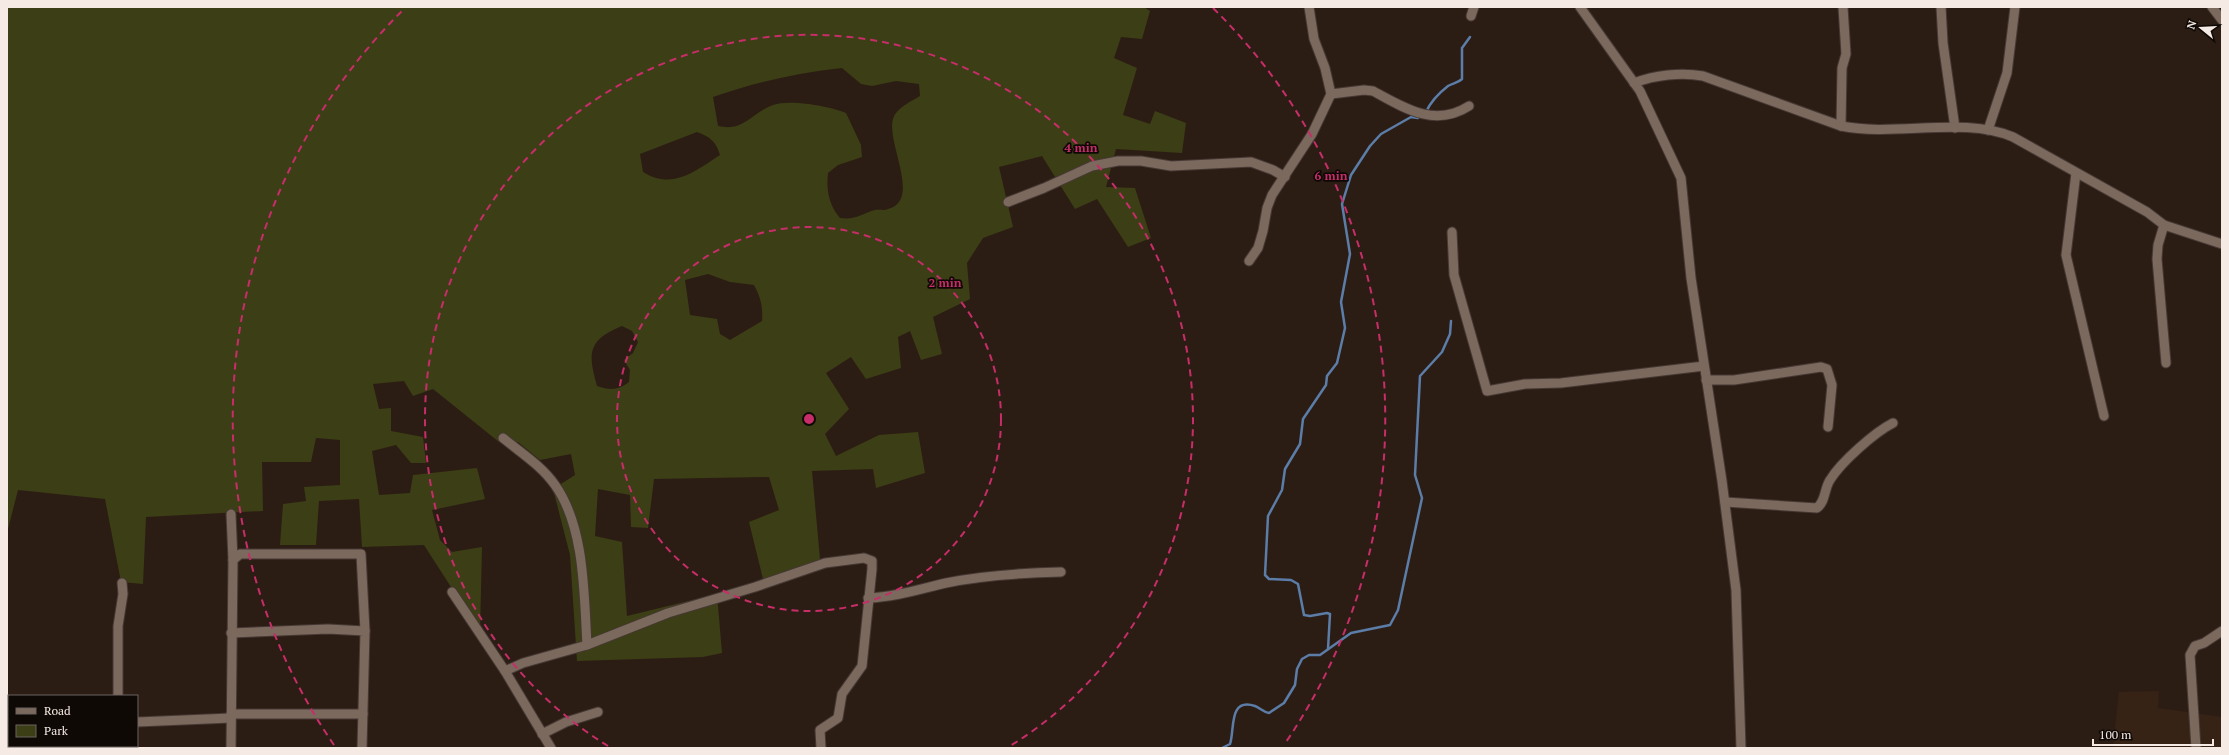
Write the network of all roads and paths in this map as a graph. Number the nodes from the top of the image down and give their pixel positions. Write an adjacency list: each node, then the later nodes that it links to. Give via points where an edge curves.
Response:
1 (1308, 7): 11 (street, via 1314,39 1330,83)
2 (1474, 7): 8 (street)
3 (1580, 7): 10 (street)
4 (1843, 7): 13 (street, via 1846,54 1842,68)
5 (1941, 7): 14 (street)
6 (2015, 7): 15 (street, via 2006,73)
7 (2212, 7): 9 (street)
8 (1471, 16)
9 (2222, 20)
10 (1634, 83): 13 (street, via 1649,77 1692,74 1703,76); 24 (street, via 1646,102 1681,178 1691,278)
11 (1331, 94): 12 (street, via 1373,91 1428,116 1442,117); 17 (street, via 1312,134)
12 (1469, 106)
13 (1841, 126): 14 (street, via 1877,131)
14 (1955, 128): 15 (street)
15 (1988, 130): 16 (street, via 2013,137)
16 (2076, 173): 19 (street, via 2146,212); 26 (street, via 2066,255)
17 (1285, 177): 18 (street, via 1251,162 1170,166 1141,161 1118,161 1092,166); 22 (street, via 1272,195 1262,237)
18 (1008, 202)
19 (2164, 225): 21 (street); 23 (street, via 2156,259)
20 (1452, 232): 24 (street, via 1454,275 1487,391 1525,384 1561,383)
21 (2222, 244)
22 (1249, 260)
23 (2166, 363)
24 (1704, 366): 25 (street)
25 (1706, 380): 28 (street, via 1734,380 1822,367 1827,369 1832,385); 30 (street)
26 (2104, 416)
27 (1894, 423): 30 (street, via 1880,429 1845,461 1828,482 1822,504 1817,508)
28 (1828, 427)
29 (503, 438): 40 (street, via 548,476 555,485 576,531)
30 (1725, 502): 52 (street, via 1736,590)
31 (231, 514): 32 (street)
32 (232, 560): 38 (street, via 240,554 361,554); 39 (street)
33 (1062, 572): 36 (street, via 1015,573 946,583 885,598)
34 (122, 583): 42 (street, via 123,594 118,626)
35 (452, 592): 41 (street)
36 (868, 598): 40 (street, via 872,561 864,558 825,563 668,613); 51 (street, via 862,666 842,694 838,718 820,730)
37 (2222, 631): 53 (street, via 2195,646 2190,655)
38 (365, 632): 39 (street, via 328,629); 44 (street)
39 (231, 633): 45 (street)
40 (587, 645): 41 (street)
41 (504, 671): 47 (street)
42 (118, 695)
43 (598, 712): 47 (street, via 566,722)
44 (363, 714): 45 (street); 49 (street)
45 (231, 716): 46 (street); 48 (street)
46 (138, 722)
47 (542, 734): 50 (street)
48 (231, 748)
49 (362, 748)
50 (551, 748)
51 (821, 748)
52 (1741, 748)
53 (2196, 748)

